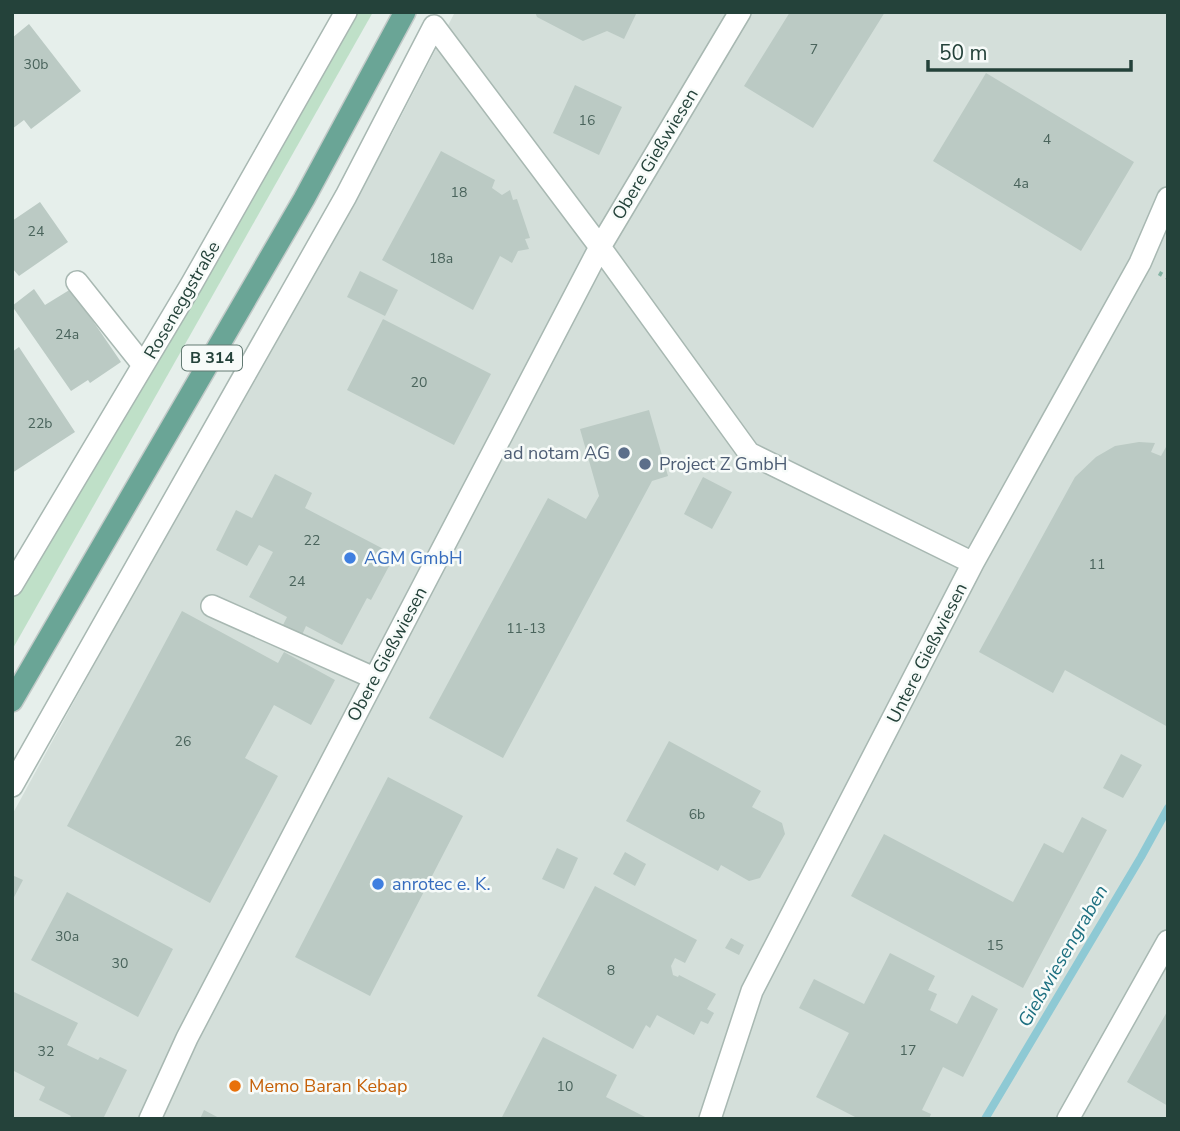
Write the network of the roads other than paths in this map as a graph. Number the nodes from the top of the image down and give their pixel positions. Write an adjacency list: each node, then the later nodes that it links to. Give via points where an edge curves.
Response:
1 (346, 12): 7 (street, Roseneggstraße)
2 (405, 12): 12 (main road, B 314, via 304,199)
3 (740, 12): 5 (street, Obere Gießwiesen)
4 (1168, 198): 8 (street, Untere Gießwiesen, via 1140,263)
5 (600, 247): 8 (street, via 749,453); 11 (street, Obere Gießwiesen); 13 (street, via 434,26 346,196)
6 (78, 282): 7 (street)
7 (143, 365): 9 (street, Roseneggstraße)
8 (973, 563): 16 (street, Untere Gießwiesen, via 752,991)
9 (12, 585)
10 (212, 606): 11 (street)
11 (374, 678): 15 (street, Obere Gießwiesen, via 187,1038)
12 (12, 701)
13 (12, 786)
14 (1168, 941): 17 (street)
15 (150, 1119)
16 (710, 1119)
17 (1068, 1119)

